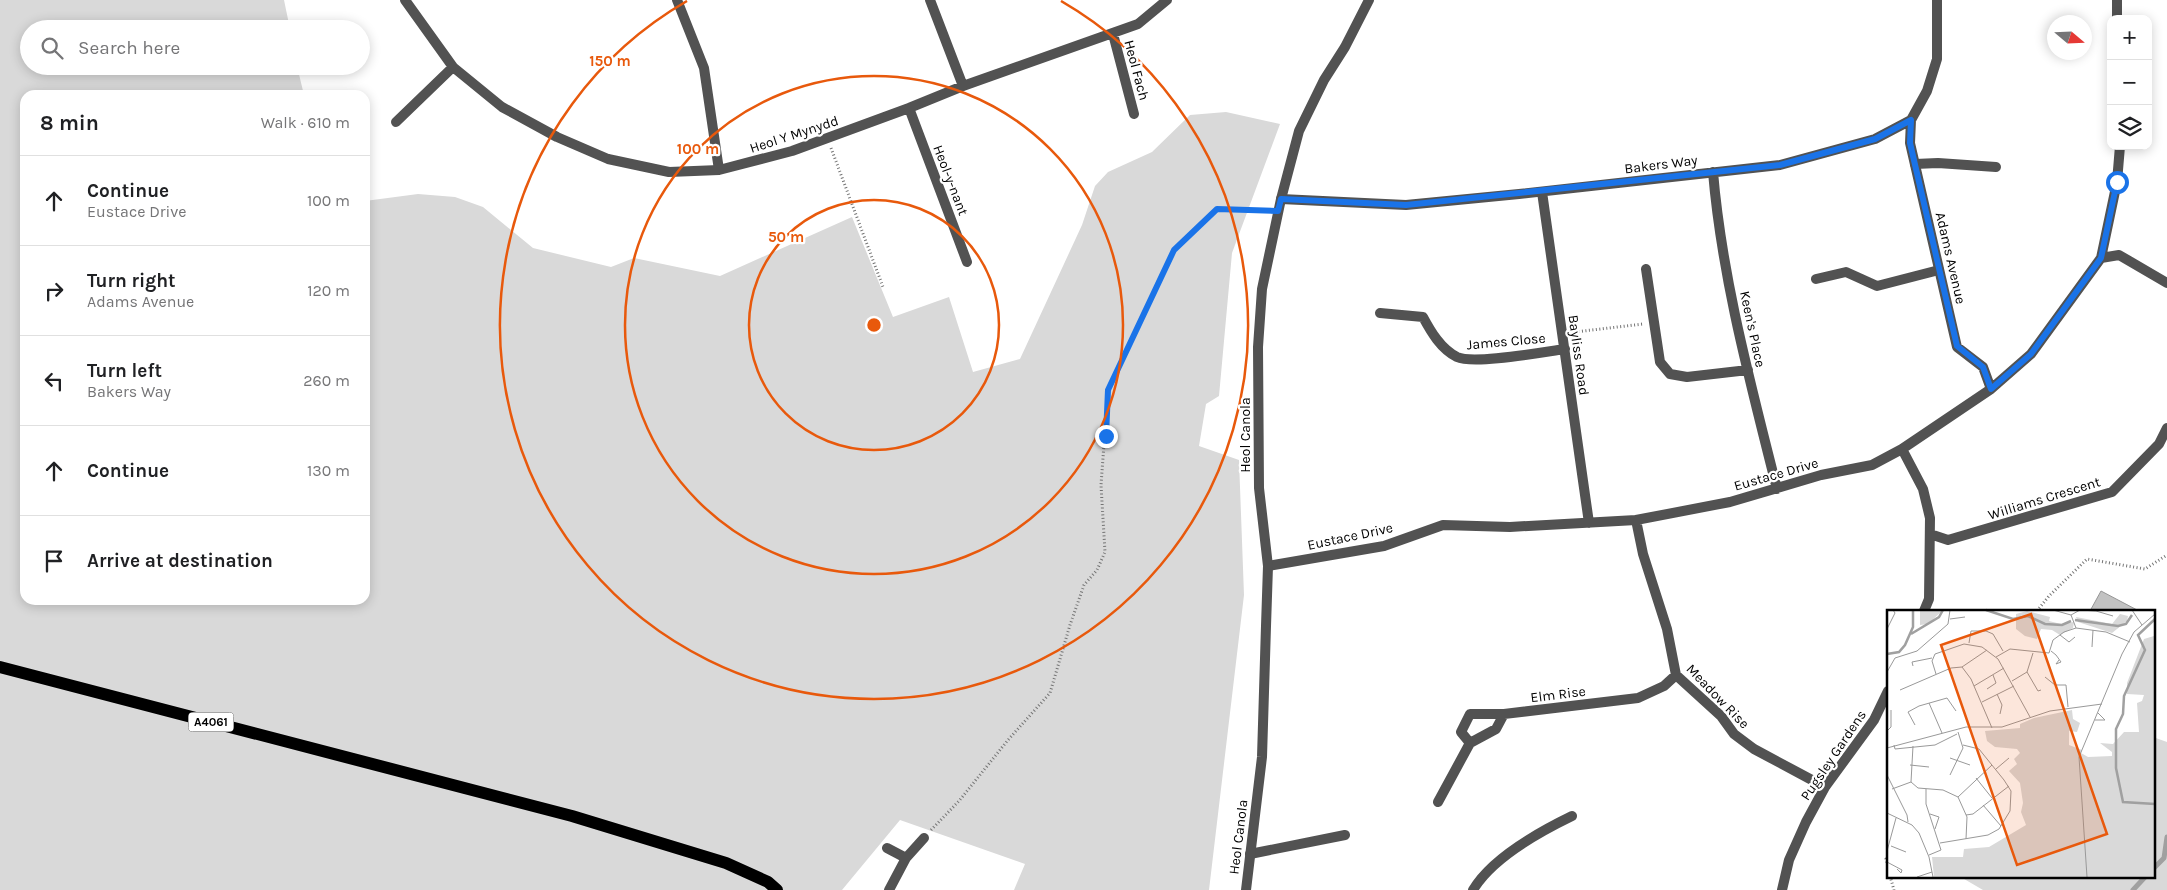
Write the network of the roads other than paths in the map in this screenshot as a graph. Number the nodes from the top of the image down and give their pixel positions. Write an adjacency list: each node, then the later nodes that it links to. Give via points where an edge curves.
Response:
1 (405, 0): 10 (street, Heol Y Mynydd)
2 (677, 0): 19 (street, via 704,68)
3 (930, 0): 11 (street)
4 (1167, 0): 9 (street, Heol Y Mynydd, via 1138,24)
5 (1369, 0): 22 (street, Heol Canola, via 1310,106 1299,131)
6 (1937, 0): 14 (street, via 1937,59 1927,91)
7 (2116, 0): 8 (street)
8 (2117, 15)
9 (1113, 34): 11 (street, Heol Y Mynydd); 13 (street, Heol Fach)
10 (452, 67): 15 (street); 19 (street, Heol Y Mynydd, via 502,107 608,159 669,172)
11 (963, 86): 12 (street, Heol Y Mynydd)
12 (910, 108): 19 (street, Heol Y Mynydd, via 792,151); 24 (street, Heol-y-nant)
13 (1134, 114)
14 (1911, 120): 17 (street, Adams Avenue, via 1910,143); 20 (street, Bakers Way, via 1875,139 1780,165)
15 (396, 122)
16 (2120, 150): 23 (street, Eustace Drive, via 2117,182)
17 (1915, 164): 18 (street); 26 (street, Adams Avenue)
18 (1996, 166)
19 (719, 170)
20 (1712, 172): 21 (street, Bakers Way); 31 (street, Keen's Place, via 1717,219)
21 (1542, 192): 22 (street, Bakers Way, via 1406,205); 30 (street, Bayliss Road)
22 (1281, 199): 39 (street, Heol Canola, via 1262,289 1258,346 1259,488)
23 (2101, 258): 28 (street, via 2119,255); 32 (street, Eustace Drive, via 2031,354)
24 (968, 262)
25 (1646, 269): 31 (street, via 1660,362 1670,374 1687,377)
26 (1939, 270): 27 (street, via 1877,286 1846,272); 32 (street, Adams Avenue, via 1957,346 1983,367)
27 (1816, 279)
28 (2167, 283)
29 (1380, 312): 30 (street, James Close, via 1423,317 1445,349 1459,358 1476,360)
30 (1565, 349): 37 (street, Bayliss Road)
31 (1748, 370): 35 (street, Keen's Place)
32 (1991, 389): 34 (street, Eustace Drive)
33 (2167, 428): 38 (street, Williams Crescent, via 2160,444 2112,492 1948,540)
34 (1902, 449): 35 (street, Eustace Drive, via 1872,465 1821,475); 38 (street, via 1922,489 1930,518)
35 (1777, 489): 36 (street, Eustace Drive, via 1730,502)
36 (1636, 520): 37 (street, Eustace Drive); 42 (street, Meadow Rise, via 1643,554 1667,629)
37 (1589, 523): 39 (street, Eustace Drive, via 1443,526 1384,546)
38 (1930, 534): 40 (street, via 1928,599)
39 (1268, 566): 52 (street, Heol Canola, via 1262,758)
40 (1924, 610)
41 (0, 667): 54 (main road, A4061, via 572,816 726,863 768,882)
42 (1676, 675): 44 (street, Elm Rise, via 1664,686 1638,698); 46 (street, Meadow Rise, via 1722,716 1734,734)
43 (1887, 693): 46 (street, Pugsley Gardens, via 1874,720)
44 (1504, 714): 45 (street, via 1496,729); 45 (street, Elm Rise, via 1470,714 1461,732)
45 (1470, 743): 47 (street)
46 (1825, 787): 58 (street, Pugsley Gardens, via 1789,860)
47 (1438, 802)
48 (1572, 816): 57 (street, via 1550,826 1501,860)
49 (1345, 835): 52 (street)
50 (924, 838): 53 (street)
51 (887, 848): 53 (street)
52 (1250, 854): 56 (street, Heol Canola)
53 (906, 858): 55 (street)
54 (777, 890)
55 (889, 890)
56 (1246, 890)
57 (1473, 890)
58 (1782, 890)

